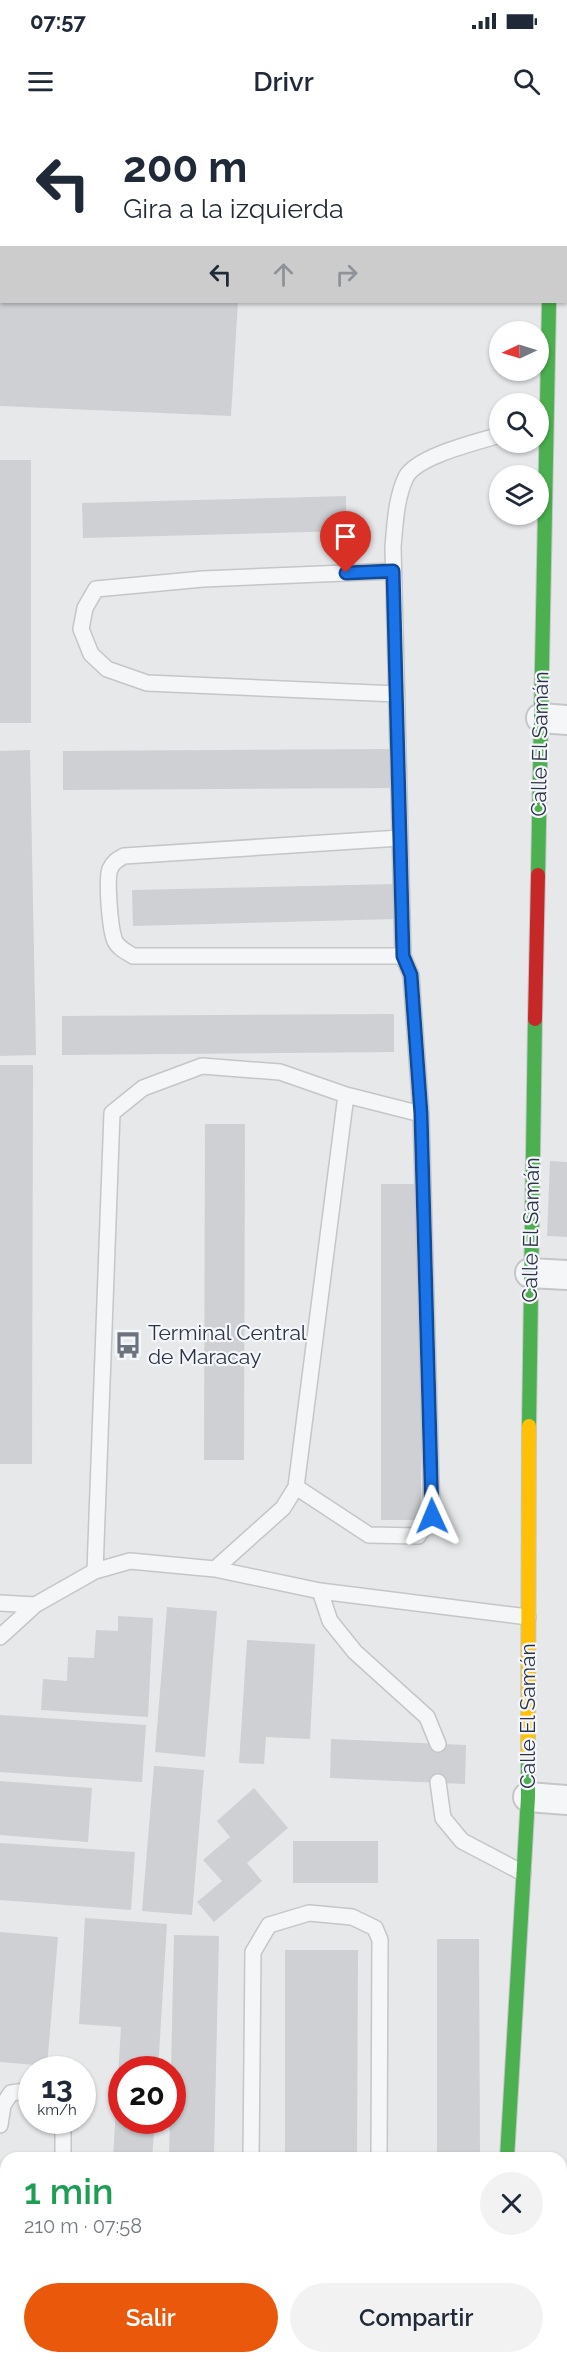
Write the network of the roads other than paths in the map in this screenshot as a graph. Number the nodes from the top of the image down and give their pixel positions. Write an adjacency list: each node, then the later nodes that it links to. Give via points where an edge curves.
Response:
1 (549, 303): 2 (street, Calle El Samán)
2 (544, 393)
3 (489, 439): 5 (lane, via 424,461 407,475 398,503)
4 (544, 453): 7 (street, Calle El Samán)
5 (393, 571): 6 (lane); 6 (lane, via 203,579 96,589 85,608 81,629 91,654 107,669 147,682)
6 (397, 694): 8 (lane)
7 (554, 719): 12 (street, Calle El Samán)
8 (400, 838): 9 (lane); 9 (lane, via 124,856 109,871 110,921 118,946 133,956)
9 (403, 956): 11 (lane, via 411,975)
10 (346, 1095): 11 (lane); 14 (lane); 16 (lane, via 280,1072 202,1066 142,1088 112,1113)
11 (421, 1114): 14 (lane, via 432,1516 418,1536 369,1535)
12 (530, 1273): 13 (street); 20 (street, Calle El Samán)
13 (567, 1275)
14 (296, 1487): 15 (lane, via 283,1508)
15 (215, 1569): 16 (lane, via 129,1561); 17 (lane)
16 (95, 1571): 19 (lane)
17 (320, 1591): 20 (lane); 22 (lane, via 330,1621 355,1652 427,1717)
18 (0, 1603): 19 (lane)
19 (35, 1605): 21 (lane)
20 (528, 1617): 24 (street, Calle El Samán)
21 (0, 1637)
22 (438, 1744)
23 (438, 1782): 26 (lane, via 443,1818 462,1841)
24 (528, 1797): 25 (street); 26 (street, Calle El Samán)
25 (567, 1800)
26 (523, 1873): 33 (street, Calle El Samán)
27 (18, 2092): 28 (lane, via 11,2093 3,2105)
28 (0, 2125)
29 (63, 2134): 30 (lane)
30 (63, 2152)
31 (251, 2152): 32 (lane, via 253,1952 269,1925 309,1913 352,1917 375,1928 380,1940)
32 (379, 2152)
33 (507, 2152)

